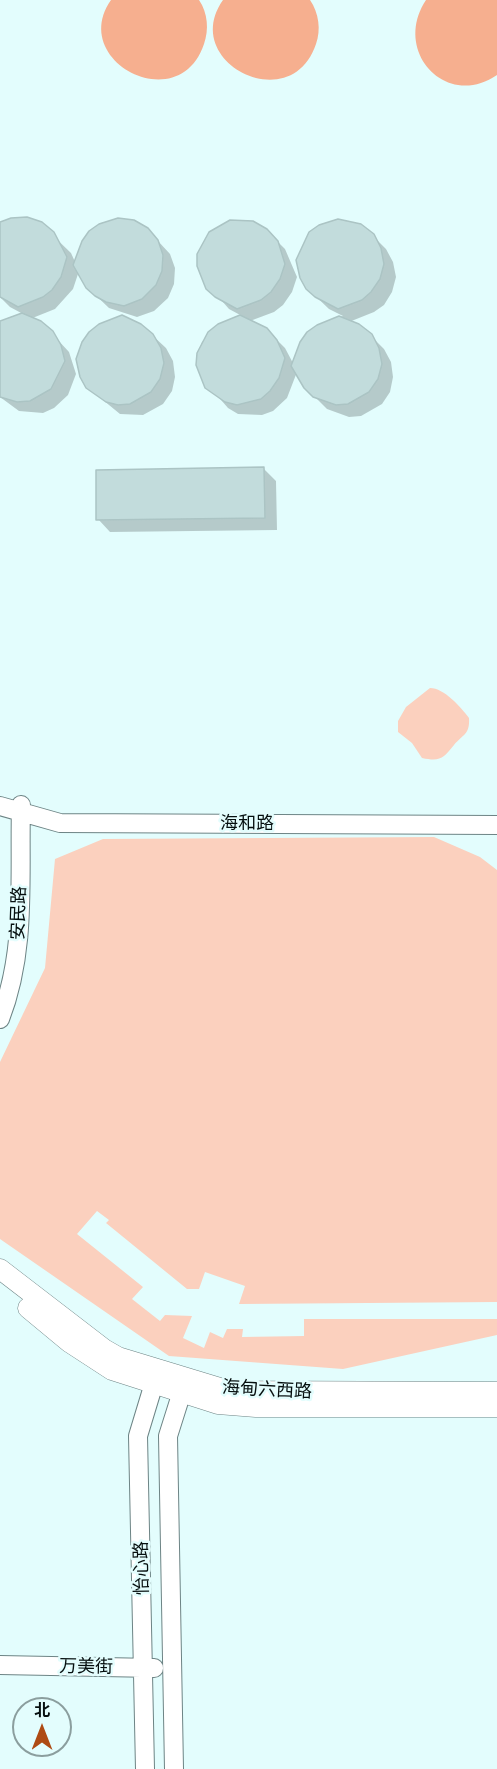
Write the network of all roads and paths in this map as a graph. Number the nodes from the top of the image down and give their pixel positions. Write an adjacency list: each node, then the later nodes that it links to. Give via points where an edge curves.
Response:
1 (10, 805): 2 (street, 海和路, via 60,813); 3 (street, 海和路, via 60,823); 4 (street, 安民路, via 7,936); 5 (street, 安民路, via 18,953)
2 (497, 816)
3 (497, 825)
4 (0, 987)
5 (0, 1019)
6 (0, 1269): 8 (main road, 海甸六西路, via 96,1344)
7 (0, 1286): 8 (main road, 海甸六西路, via 98,1362 112,1370)
8 (156, 1377): 9 (main road, 海甸六西路); 14 (street, 怡心路, via 138,1436)
9 (184, 1386): 10 (main road, 海甸六西路, via 248,1392); 11 (main road, 海甸六西路, via 219,1404 246,1406); 15 (street, 怡心路, via 168,1436)
10 (497, 1392)
11 (497, 1407)
12 (0, 1659): 14 (street, 万美街)
13 (0, 1665): 14 (street, 万美街)
14 (144, 1665): 15 (street, 万美街); 16 (street, 怡心路)
15 (171, 1665): 17 (street, 怡心路)
16 (145, 1769)
17 (174, 1769)

